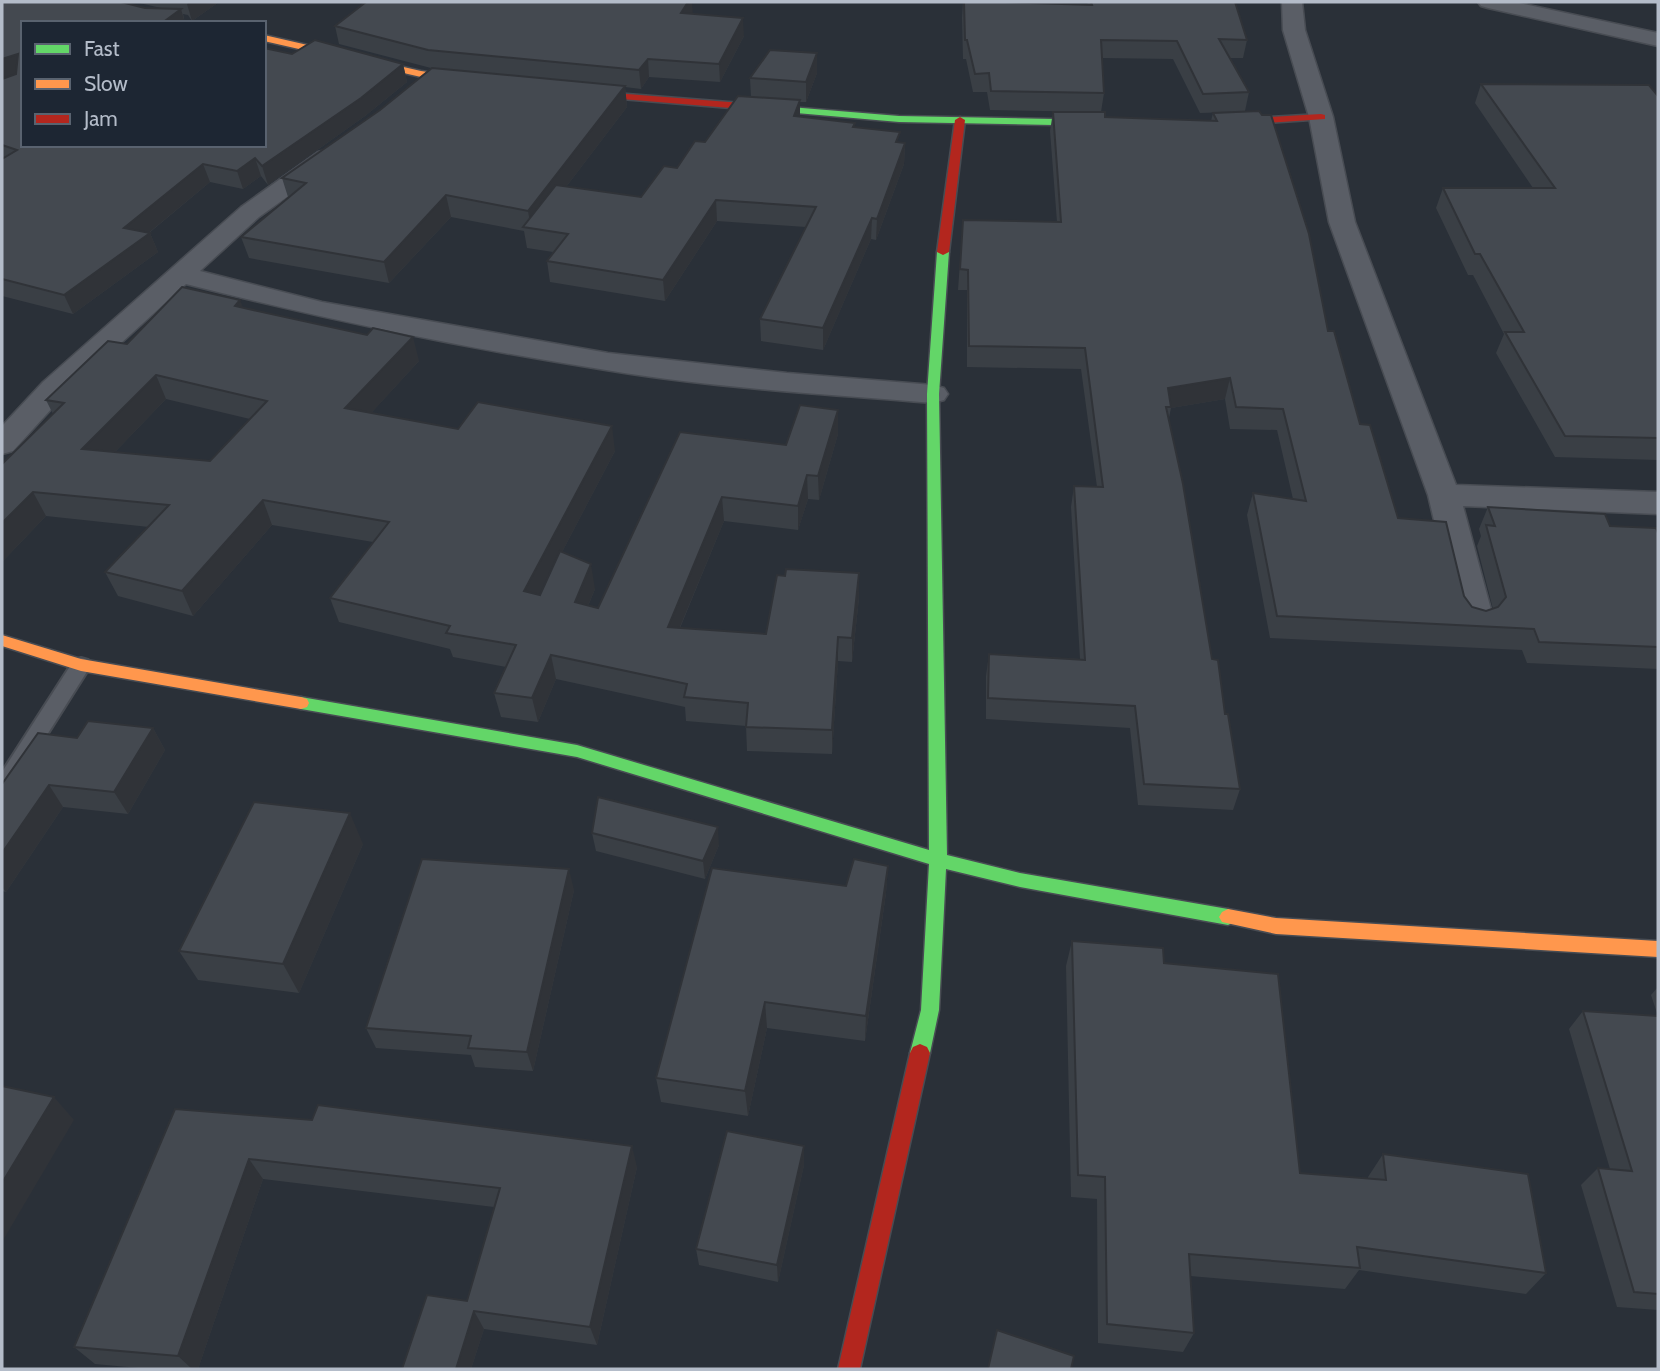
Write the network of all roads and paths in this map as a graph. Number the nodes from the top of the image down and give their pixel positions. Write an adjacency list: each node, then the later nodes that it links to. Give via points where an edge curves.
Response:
1 (1292, 2): 9 (street, via 1294,30)
2 (1488, 2): 4 (street)
3 (266, 38): 5 (street)
4 (1656, 42)
5 (430, 78): 6 (street); 8 (street)
6 (494, 85)
7 (558, 91): 10 (street)
8 (403, 100)
9 (1321, 117): 12 (street); 17 (street, via 1342,222)
10 (960, 120): 11 (street); 15 (street, via 945,232)
11 (1125, 123)
12 (1207, 124)
13 (352, 139): 14 (street, via 250,212)
14 (181, 275): 15 (street, via 322,310 608,362); 16 (street, via 54,388)
15 (933, 394): 23 (street)
16 (2, 444)
17 (1444, 495): 18 (street); 19 (street)
18 (1658, 503)
19 (1475, 617)
20 (2, 639): 21 (street)
21 (81, 665): 22 (lane); 23 (street, via 577,751)
22 (2, 789)
23 (938, 860): 24 (street, via 1020,880 1276,926); 25 (street, via 930,1010)
24 (1658, 949)
25 (849, 1369)

